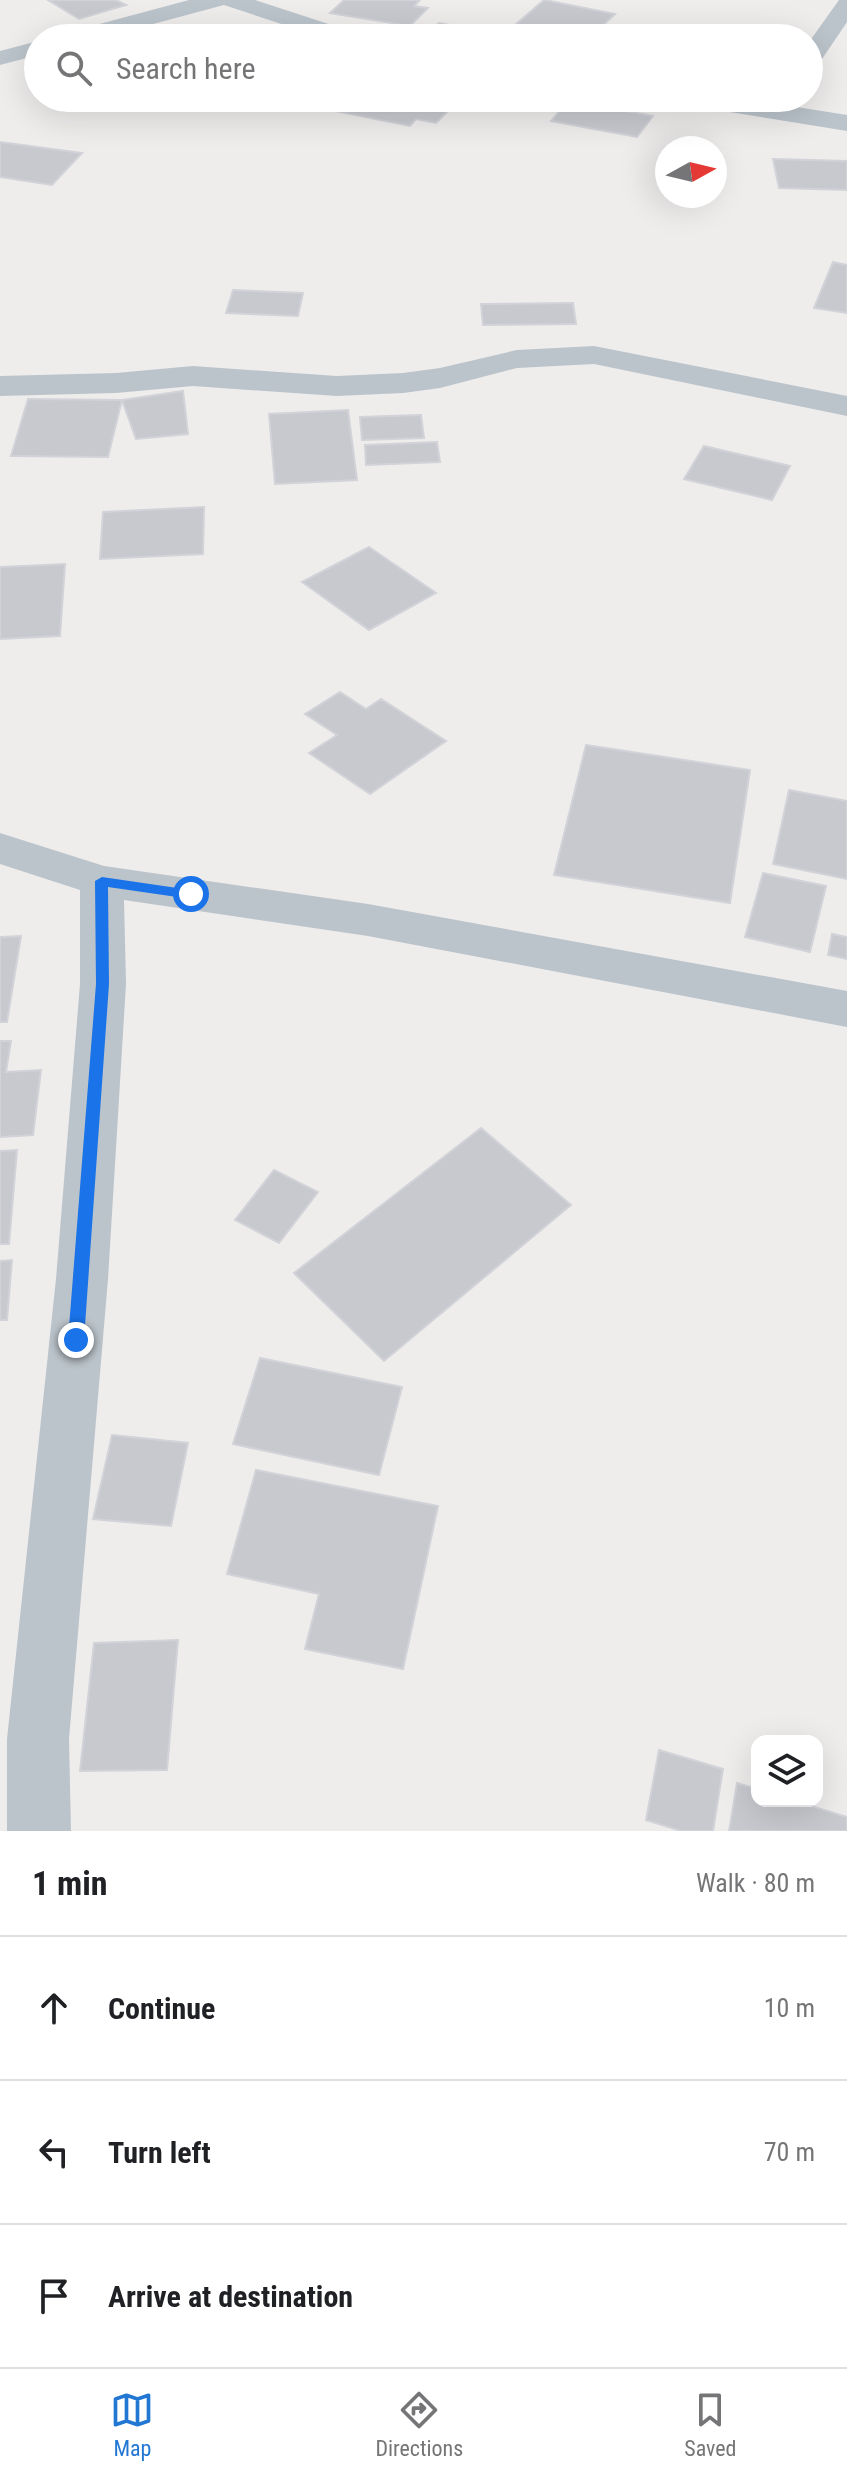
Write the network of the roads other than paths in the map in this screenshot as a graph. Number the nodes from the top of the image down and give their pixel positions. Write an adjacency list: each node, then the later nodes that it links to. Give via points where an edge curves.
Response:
1 (216, 0): 4 (street)
2 (232, 0): 5 (street)
3 (847, 5): 6 (street)
4 (126, 24)
5 (305, 24)
6 (823, 40)
7 (24, 52): 8 (street)
8 (0, 58)
9 (804, 112): 10 (street)
10 (847, 123)
11 (0, 386): 12 (street, via 193,376 337,386 403,383 517,359 594,355)
12 (847, 406)
13 (0, 848): 14 (street)
14 (102, 881): 15 (street, via 368,920); 16 (street, via 103,984 82,1279 38,1739)
15 (847, 1009)
16 (39, 1831)

